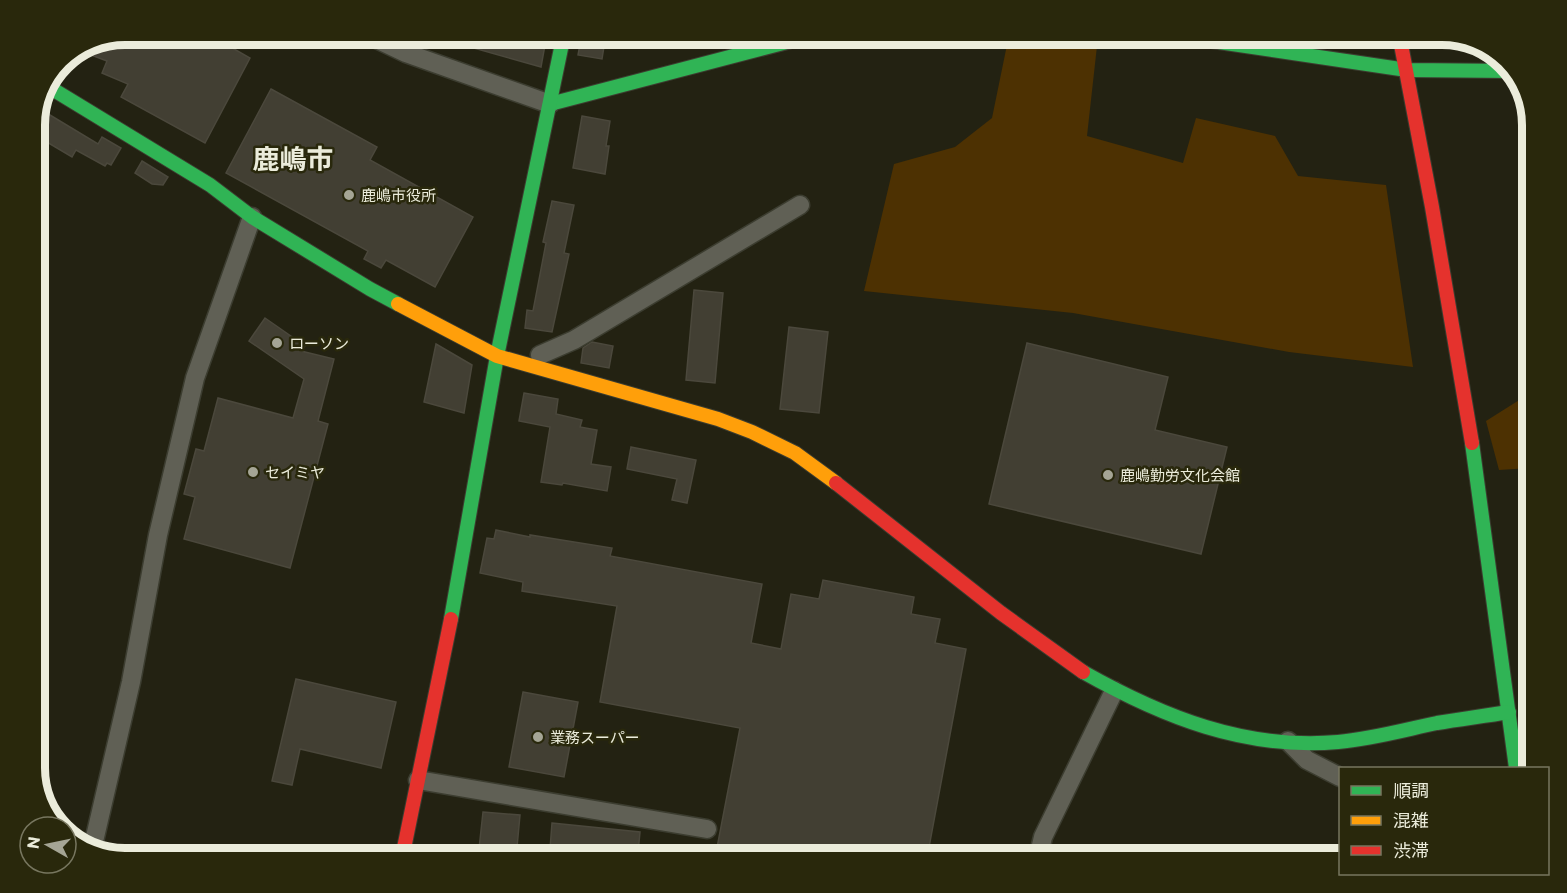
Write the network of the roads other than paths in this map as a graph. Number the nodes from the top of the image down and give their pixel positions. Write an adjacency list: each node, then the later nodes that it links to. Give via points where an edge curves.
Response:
1 (389, 45): 9 (street)
2 (562, 45): 9 (street)
3 (752, 45): 9 (street, via 592,95)
4 (1241, 45): 6 (street)
5 (1401, 45): 6 (street)
6 (1407, 70): 7 (street); 15 (street, via 1478,478)
7 (1500, 71)
8 (54, 90): 11 (street, via 210,185)
9 (550, 104): 13 (street)
10 (800, 206): 12 (street, via 574,340)
11 (252, 217): 13 (street, via 370,289); 21 (street, via 195,378)
12 (540, 355)
13 (497, 356): 14 (street, via 718,419 776,442 806,459 1031,637); 19 (street, via 447,641)
14 (1114, 691): 16 (street, via 1212,730); 23 (street)
15 (1509, 712): 16 (street, via 1356,742); 17 (street)
16 (1288, 741): 18 (street, via 1307,760)
17 (1516, 767)
18 (1339, 776)
19 (418, 780): 20 (street); 22 (street)
20 (706, 829)
21 (94, 841)
22 (404, 848)
23 (1040, 848)

